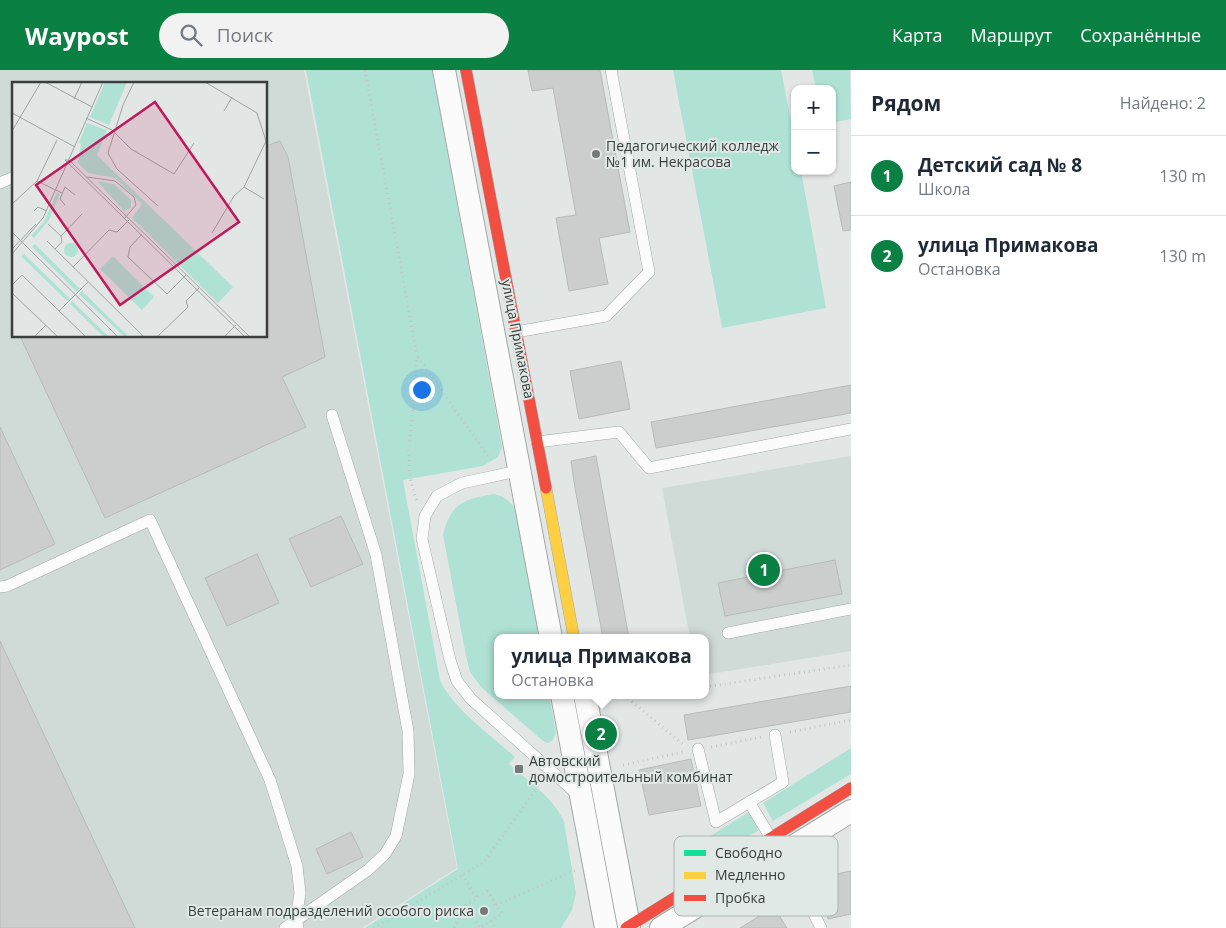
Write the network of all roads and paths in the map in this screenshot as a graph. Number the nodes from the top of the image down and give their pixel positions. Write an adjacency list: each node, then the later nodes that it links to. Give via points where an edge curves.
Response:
1 (365, 70): 9 (path)
2 (444, 70): 8 (street, улица Примакова)
3 (466, 70): 7 (street, улица Примакова)
4 (611, 70): 7 (lane, via 649,272 606,316)
5 (12, 178): 6 (lane)
6 (0, 183)
7 (516, 332): 8 (lane); 12 (street, улица Примакова)
8 (494, 336): 13 (street, улица Примакова)
9 (417, 356): 15 (path); 16 (path)
10 (332, 415): 48 (lane, via 376,555 408,731 409,774 396,836 385,854)
11 (851, 429): 12 (lane, via 649,468 619,432)
12 (537, 442): 13 (lane); 14 (street, улица Примакова)
13 (515, 446): 15 (street, улица Примакова)
14 (542, 467): 15 (lane); 21 (street, улица Примакова)
15 (510, 473): 20 (street, улица Примакова); 33 (lane, via 462,483 437,496 425,516 422,539 457,681 471,699)
16 (410, 477)
17 (0, 587): 48 (lane, via 150,520 270,780 296,866 300,893)
18 (851, 609): 19 (lane)
19 (728, 633)
20 (550, 634)
21 (573, 634)
22 (851, 665): 23 (path)
23 (709, 686)
24 (563, 699): 33 (street)
25 (586, 699): 49 (street)
26 (629, 699): 29 (path)
27 (851, 720): 28 (path)
28 (775, 735): 29 (path); 34 (lane, via 783,782)
29 (693, 749): 30 (path); 34 (lane, via 716,822)
30 (623, 765)
31 (540, 784): 40 (path, via 484,862)
32 (851, 788): 37 (street)
33 (581, 798): 54 (street)
34 (750, 802): 36 (lane)
35 (851, 811): 38 (street)
36 (770, 836)
37 (789, 836)
38 (797, 836)
39 (571, 872): 44 (path)
40 (462, 875): 41 (path); 51 (path)
41 (477, 898): 43 (path); 44 (path, via 487,891)
42 (674, 902): 49 (street)
43 (466, 905): 47 (path, via 480,928); 52 (path)
44 (496, 905): 47 (path, via 502,914)
45 (678, 916): 55 (street)
46 (814, 916): 56 (lane)
47 (491, 921): 53 (path)
48 (297, 923): 50 (lane)
49 (628, 927)
50 (285, 928)
51 (374, 928)
52 (454, 928)
53 (495, 928)
54 (606, 928)
55 (661, 928)
56 (821, 928)

